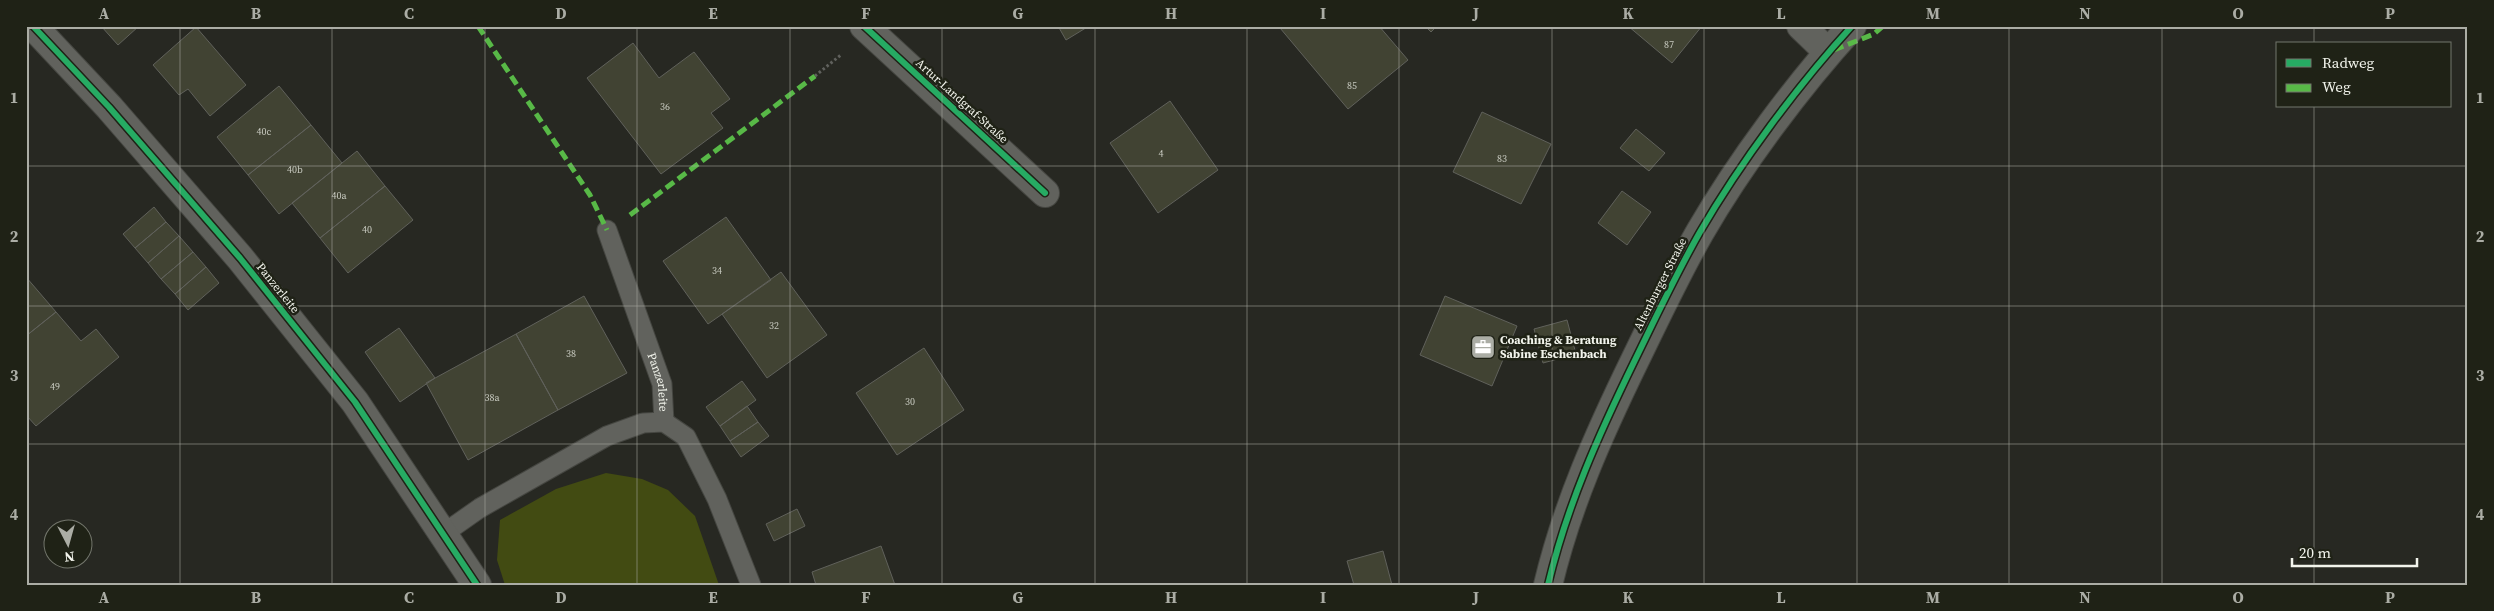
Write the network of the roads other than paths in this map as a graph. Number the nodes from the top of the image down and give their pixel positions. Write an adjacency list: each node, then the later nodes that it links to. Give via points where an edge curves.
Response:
1 (33, 26): 9 (street, Panzerleite, via 252,272 355,402)
2 (864, 26): 6 (street, Artur-Landgraf-Straße)
3 (1801, 26): 5 (street)
4 (1852, 26): 5 (street, Altenburger Straße)
5 (1828, 52): 12 (street, Altenburger Straße, via 1715,207 1682,264 1586,463)
6 (1046, 193)
7 (607, 230): 8 (lane, Panzerleite, via 662,384)
8 (664, 422): 9 (lane, Panzerleite, via 643,423 607,436 480,508); 11 (lane, Panzerleite, via 686,438 717,499)
9 (443, 534): 10 (street, Panzerleite)
10 (477, 585)
11 (751, 585)
12 (1548, 585)

